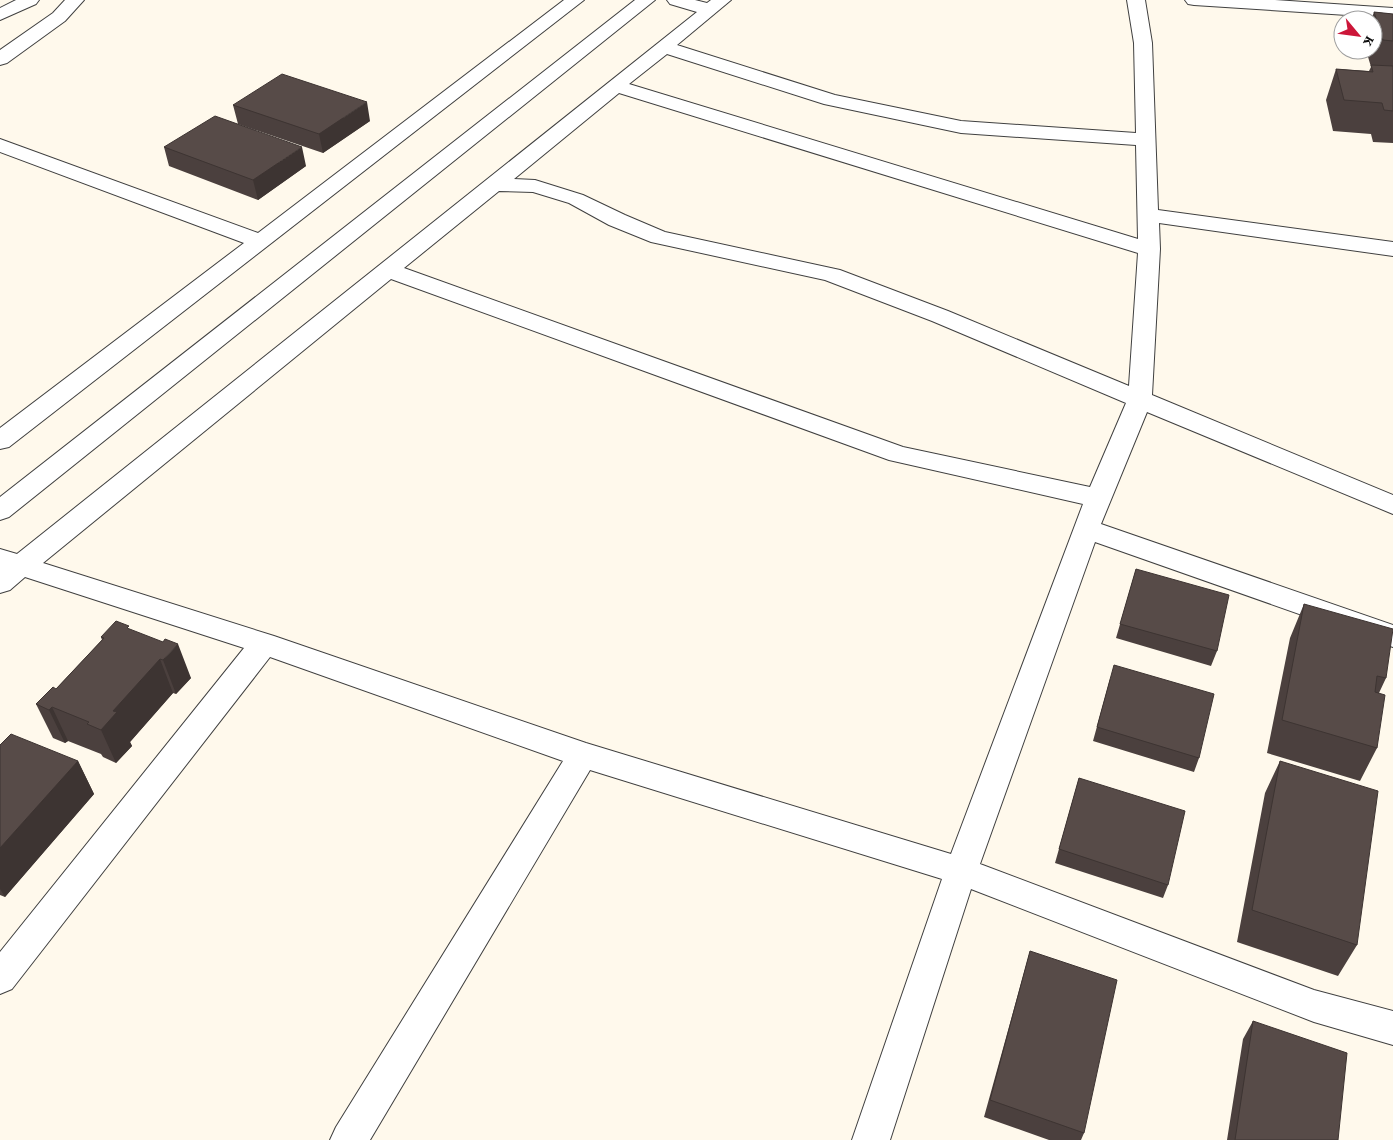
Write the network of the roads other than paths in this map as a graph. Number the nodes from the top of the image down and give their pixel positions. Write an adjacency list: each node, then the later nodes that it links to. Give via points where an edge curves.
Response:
1 (30, 0): 10 (street)
2 (75, 0): 12 (street, via 59,17)
3 (575, 0): 18 (street)
4 (646, 0): 26 (street)
5 (676, 0): 8 (street)
6 (1136, 0): 14 (street, via 1143,42)
7 (1194, 0): 9 (street)
8 (716, 5): 11 (street)
9 (1393, 14)
10 (0, 15)
11 (663, 47): 13 (street); 14 (street, via 831,100 961,127)
12 (0, 59)
13 (615, 86): 16 (street); 19 (street)
14 (1146, 140): 17 (street)
15 (0, 145): 18 (street)
16 (493, 184): 21 (street); 22 (street, via 535,186 576,199 659,237 832,275)
17 (1148, 214): 19 (street); 20 (street)
18 (260, 241): 23 (street)
19 (1149, 249): 22 (street)
20 (1393, 249)
21 (386, 270): 24 (street, via 898,454); 28 (street)
22 (1140, 398): 24 (street); 25 (street)
23 (0, 441)
24 (1099, 498): 27 (street)
25 (1393, 505)
26 (0, 511)
27 (1086, 529): 29 (street); 32 (street)
28 (7, 569): 30 (street)
29 (1393, 636)
30 (264, 644): 31 (street); 33 (street)
31 (583, 755): 32 (street); 35 (street)
32 (961, 871): 34 (street, via 1314,1006); 36 (street)
33 (0, 978)
34 (1393, 1028)
35 (349, 1140)
36 (871, 1140)

